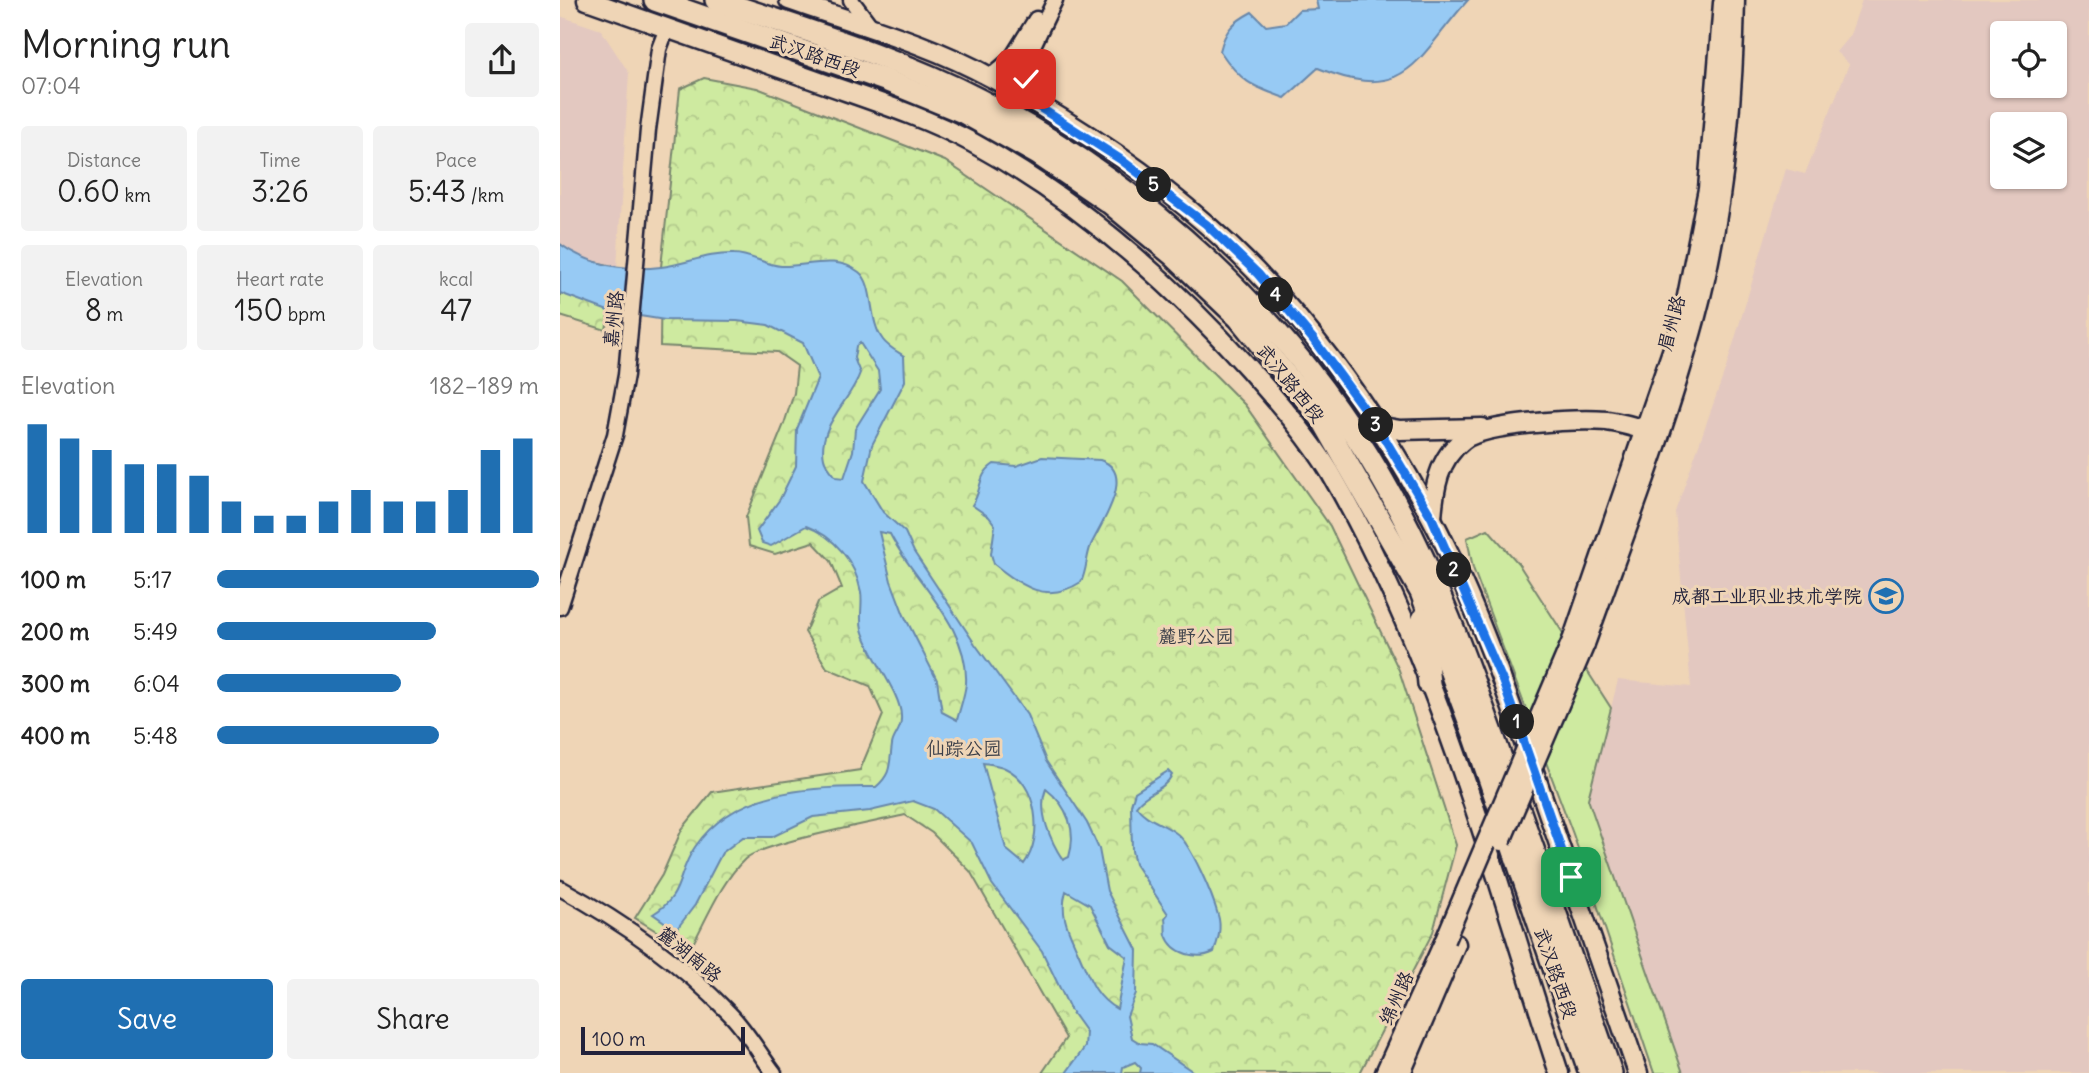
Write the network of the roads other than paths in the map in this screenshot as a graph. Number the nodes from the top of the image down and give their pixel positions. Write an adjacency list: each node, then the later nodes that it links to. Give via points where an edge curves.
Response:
1 (587, 0): 11 (main road)
2 (655, 0): 18 (highway, 武汉路西段, via 885,80 962,112 1038,154 1110,203 1239,318 1322,419)
3 (716, 0): 28 (highway, 武汉路西段, via 900,63 1047,137 1187,241 1254,306 1346,425 1380,475 1419,548 1480,698)
4 (789, 0): 10 (main road)
5 (851, 0): 10 (street)
6 (1047, 0): 12 (street, via 1011,59)
7 (1055, 0): 13 (street, via 1028,56)
8 (1723, 0): 16 (main road, via 1709,189 1682,322)
9 (1735, 0): 16 (main road, 眉州路, via 1720,197 1697,314)
10 (872, 27): 12 (main road)
11 (667, 28): 19 (street, 嘉州路, via 654,82 626,375 615,435); 20 (main road, via 891,107 972,142 1121,243 1193,306 1271,394 1327,467 1375,554)
12 (990, 77): 13 (main road)
13 (1028, 100): 14 (main road, via 1120,159 1206,224 1298,320)
14 (1377, 426): 15 (main road, via 1400,430); 17 (main road)
15 (1489, 427): 16 (main road, via 1606,421); 17 (main road, via 1463,439 1450,453 1439,472)
16 (1652, 432): 22 (main road, 眉州路, bridge, via 1579,641)
17 (1432, 518): 29 (main road, via 1503,682)
18 (1421, 592): 20 (highway); 27 (highway, 武汉路西段)
19 (560, 607)
20 (1429, 684): 26 (main road)
21 (560, 888): 23 (street, 麓湖南路, via 666,956 731,1015)
22 (1451, 942): 24 (main road, 绵州路); 25 (main road, 绵州路)
23 (774, 1073)
24 (1385, 1073)
25 (1401, 1073)
26 (1559, 1073)
27 (1590, 1073)
28 (1611, 1073)
29 (1638, 1073)

